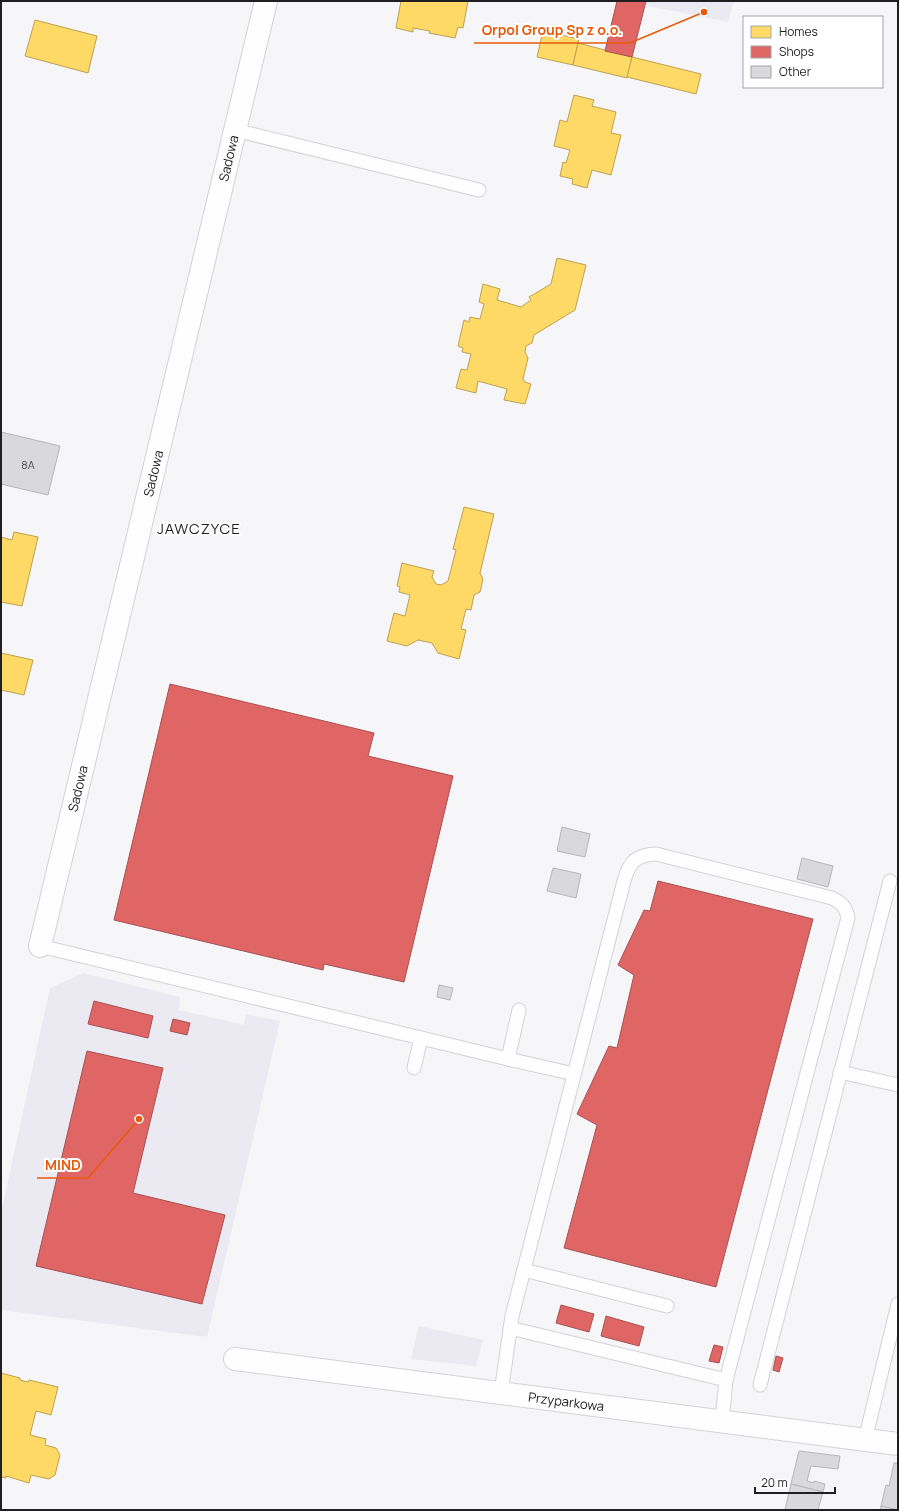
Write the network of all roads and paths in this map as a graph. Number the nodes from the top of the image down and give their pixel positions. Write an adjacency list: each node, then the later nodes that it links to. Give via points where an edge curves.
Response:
1 (266, 1): 2 (street, Sadowa)
2 (235, 130): 3 (lane); 5 (street, Sadowa)
3 (479, 190)
4 (890, 881): 10 (lane)
5 (40, 946): 7 (lane)
6 (519, 1010): 8 (lane)
7 (420, 1038): 8 (lane); 9 (lane)
8 (508, 1059): 11 (lane)
9 (414, 1068)
10 (840, 1072): 12 (lane); 19 (lane)
11 (574, 1074): 13 (lane); 18 (lane, via 624,881 631,864 637,858 656,854 832,898 844,905 847,923)
12 (898, 1085)
13 (524, 1270): 15 (lane); 16 (lane)
14 (898, 1304): 22 (lane)
15 (667, 1306)
16 (510, 1328): 18 (lane); 20 (lane)
17 (235, 1358): 20 (street, Przyparkowa)
18 (726, 1380): 21 (lane)
19 (760, 1385)
20 (501, 1393): 21 (street, Przyparkowa)
21 (722, 1421): 22 (street, Przyparkowa)
22 (865, 1440): 23 (street, Przyparkowa)
23 (898, 1444)

